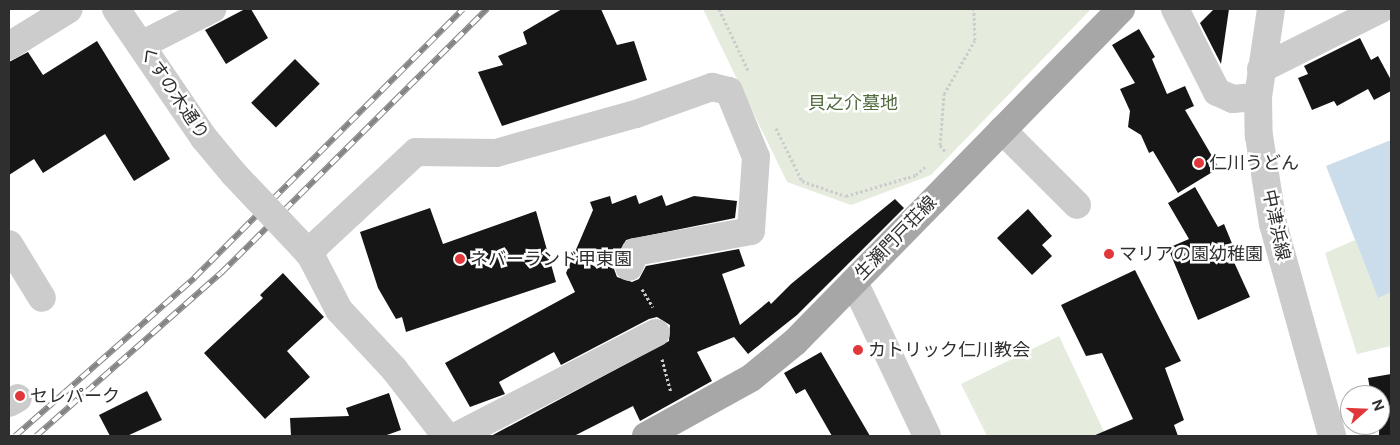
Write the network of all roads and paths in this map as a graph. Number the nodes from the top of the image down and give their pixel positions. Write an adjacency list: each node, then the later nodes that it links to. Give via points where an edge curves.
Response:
1 (68, 9): 11 (street)
2 (116, 9): 10 (street, くすの木通り)
3 (212, 9): 10 (street)
4 (719, 9): 13 (path)
5 (974, 9): 17 (path, via 975,40 944,94 940,145)
6 (1121, 9): 16 (main road, 生瀬門戸荘線)
7 (1175, 9): 14 (street, via 1217,92 1233,98)
8 (1271, 9): 12 (street, 中津浜線)
9 (1381, 9): 12 (street)
10 (141, 44): 23 (street, くすの木通り, bridge, via 204,138)
11 (9, 46)
12 (1261, 69): 14 (street, 中津浜線)
13 (752, 78)
14 (1258, 97): 32 (street, 中津浜線, via 1259,136 1273,224)
15 (773, 121): 19 (path, via 802,181 846,196 916,175)
16 (1002, 130): 20 (main road, 生瀬門戸荘線); 21 (street)
17 (944, 150): 18 (path); 20 (path)
18 (937, 156)
19 (930, 162)
20 (964, 169): 25 (main road, 生瀬門戸荘線)
21 (1077, 205)
22 (9, 244): 26 (street)
23 (306, 251): 24 (street, via 416,152 496,153 636,114 712,87 729,92 756,157 751,230 635,252); 28 (street, くすの木通り, via 339,310 394,369)
24 (629, 267)
25 (854, 282): 30 (main road, 生瀬門戸荘線, via 795,342 751,378); 31 (street)
26 (42, 298)
27 (656, 332): 29 (street)
28 (446, 436)
29 (457, 436)
30 (646, 436)
31 (928, 436)
32 (1332, 436)

